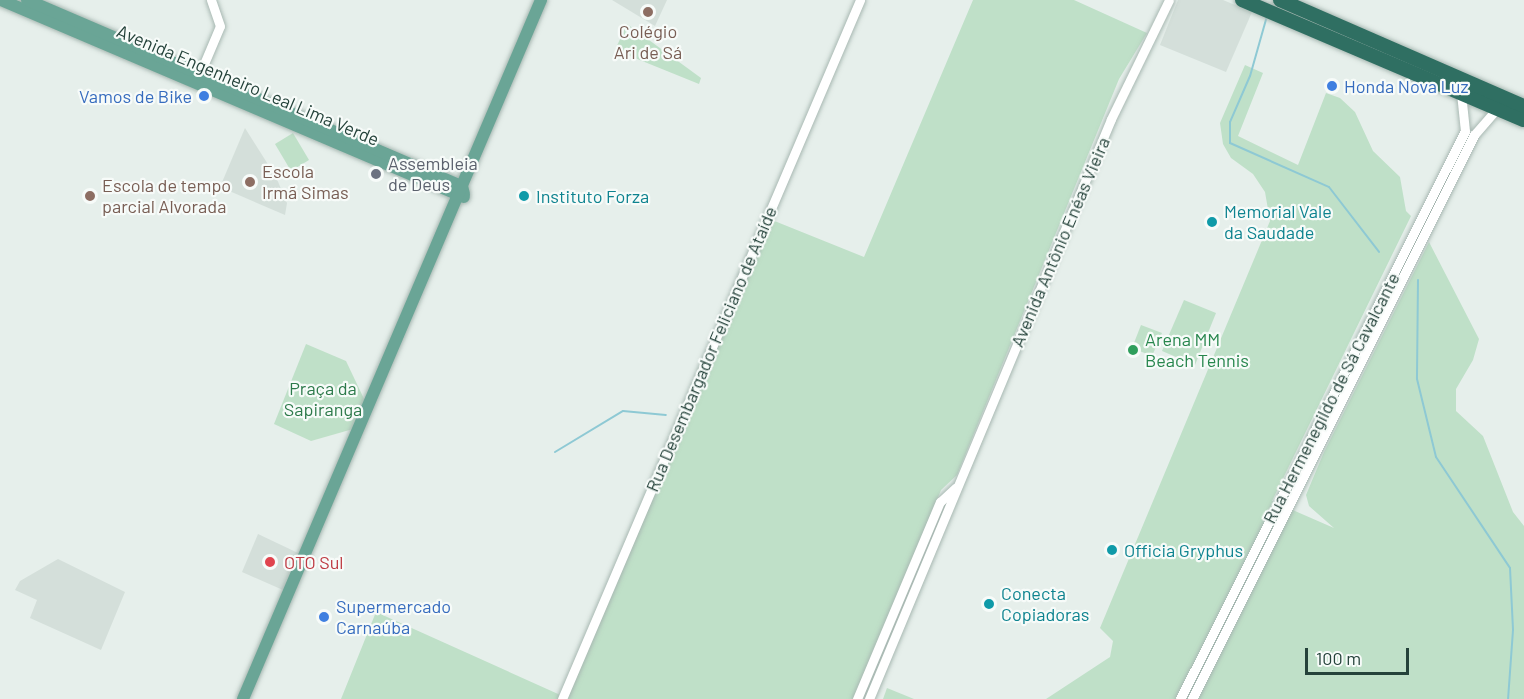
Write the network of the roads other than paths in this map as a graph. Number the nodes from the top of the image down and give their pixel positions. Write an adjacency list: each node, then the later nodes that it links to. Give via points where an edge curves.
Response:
1 (1, 0): 10 (main road, Avenida Engenheiro Leal Lima Verde)
2 (27, 0): 10 (main road, Avenida Engenheiro Leal Lima Verde)
3 (211, 0): 10 (street, via 220,26)
4 (541, 0): 16 (main road)
5 (549, 0): 16 (main road)
6 (860, 0): 20 (street, Rua Desembargador Feliciano de Ataíde)
7 (1169, 0): 17 (street, Avenida Antônio Enéas Vieira, via 1111,119)
8 (1242, 0): 11 (highway)
9 (1280, 0): 12 (highway)
10 (198, 78): 16 (main road, Avenida Engenheiro Leal Lima Verde)
11 (1461, 93): 13 (highway); 15 (street)
12 (1524, 106)
13 (1497, 109): 14 (highway); 15 (street, Rua Hermenegildo de Sá Cavalcante)
14 (1524, 120)
15 (1469, 133): 23 (street, Rua Hermenegildo de Sá Cavalcante); 24 (street, Rua Hermenegildo de Sá Cavalcante)
16 (462, 193): 18 (main road); 19 (main road)
17 (955, 488): 21 (street, Avenida Antônio Enéas Vieira, via 940,502); 22 (street, Avenida Antônio Enéas Vieira)
18 (243, 699)
19 (251, 699)
20 (562, 699)
21 (857, 699)
22 (869, 699)
23 (1180, 699)
24 (1192, 699)

